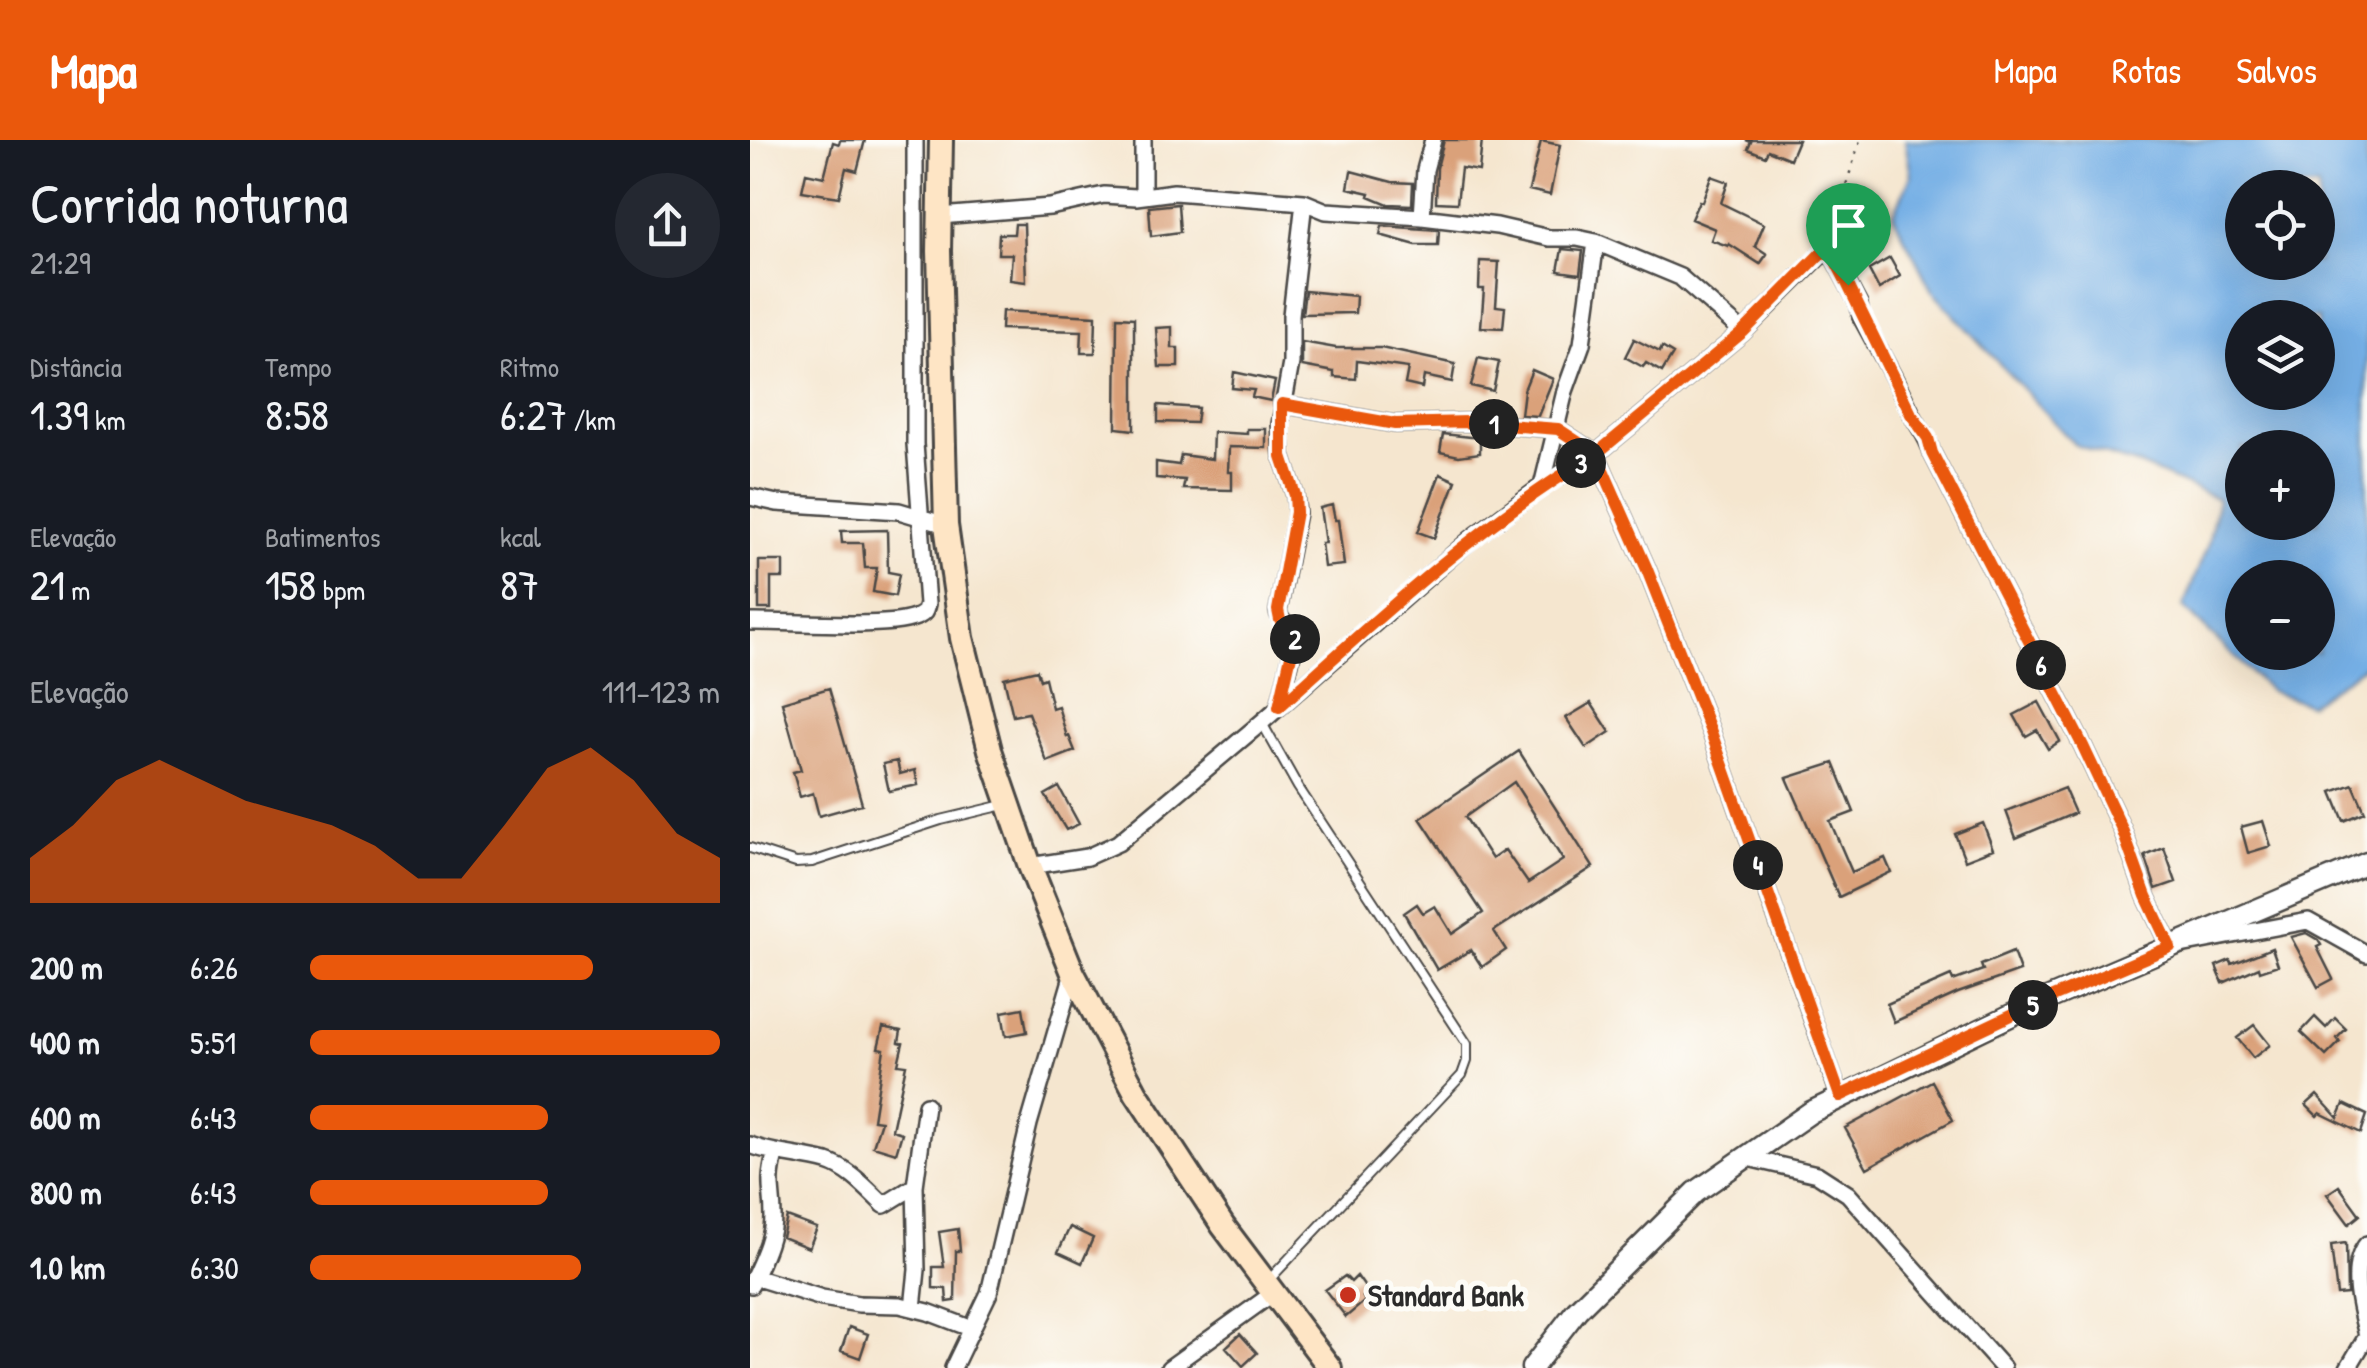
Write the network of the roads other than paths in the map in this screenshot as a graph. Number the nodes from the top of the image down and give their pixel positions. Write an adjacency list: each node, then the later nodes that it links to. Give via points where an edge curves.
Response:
1 (915, 140): 16 (street)
2 (941, 140): 7 (main road)
3 (1143, 140): 5 (street)
4 (1432, 140): 8 (street)
5 (1143, 196): 6 (street, via 1174,192); 7 (street)
6 (1304, 202): 8 (street, via 1326,211); 11 (street)
7 (940, 216): 17 (main road)
8 (1422, 217): 9 (street)
9 (1596, 242): 10 (street, via 1680,277); 12 (street, via 1582,344)
10 (1743, 332): 13 (street); 25 (street, via 1826,250 1832,254 2058,696)
11 (1282, 404): 12 (street, via 1395,424); 19 (street, via 1282,456 1296,512 1278,610 1295,642)
12 (1558, 429): 13 (street); 14 (street)
13 (1596, 454): 14 (street); 28 (street, via 1711,732)
14 (1542, 486): 19 (street, via 1471,539)
15 (750, 497): 16 (street)
16 (921, 518): 17 (street); 18 (street, via 928,592 916,618 866,625)
17 (946, 525): 21 (main road, via 962,638)
18 (750, 622)
19 (1279, 707): 20 (street)
20 (1262, 722): 24 (street, via 1118,843 1087,858); 36 (lane, via 1468,1044 1462,1075)
21 (1008, 804): 22 (lane, via 812,862); 24 (main road)
22 (750, 848)
23 (2367, 863): 25 (street)
24 (1030, 866): 27 (main road)
25 (2170, 947): 26 (street, via 2308,921); 28 (street)
26 (2367, 954)
27 (1073, 972): 36 (main road, via 1136,1093); 38 (street, via 989,1293)
28 (1840, 1096): 32 (street)
29 (926, 1105): 33 (street)
30 (750, 1145): 31 (street)
31 (776, 1154): 33 (street, via 830,1163 884,1205); 35 (street, via 768,1189 771,1234)
32 (1748, 1158): 43 (street, via 1662,1223 1577,1310); 44 (street, via 1817,1174 1848,1194)
33 (915, 1186): 37 (street)
34 (2367, 1244): 39 (street, via 2357,1263)
35 (752, 1282): 37 (street)
36 (1268, 1289): 41 (street); 42 (main road)
37 (912, 1308): 38 (street)
38 (970, 1328): 40 (street)
39 (2367, 1335): 45 (street)
40 (954, 1368)
41 (1169, 1368)
42 (1330, 1368)
43 (1532, 1368)
44 (2003, 1368)
45 (2348, 1368)

